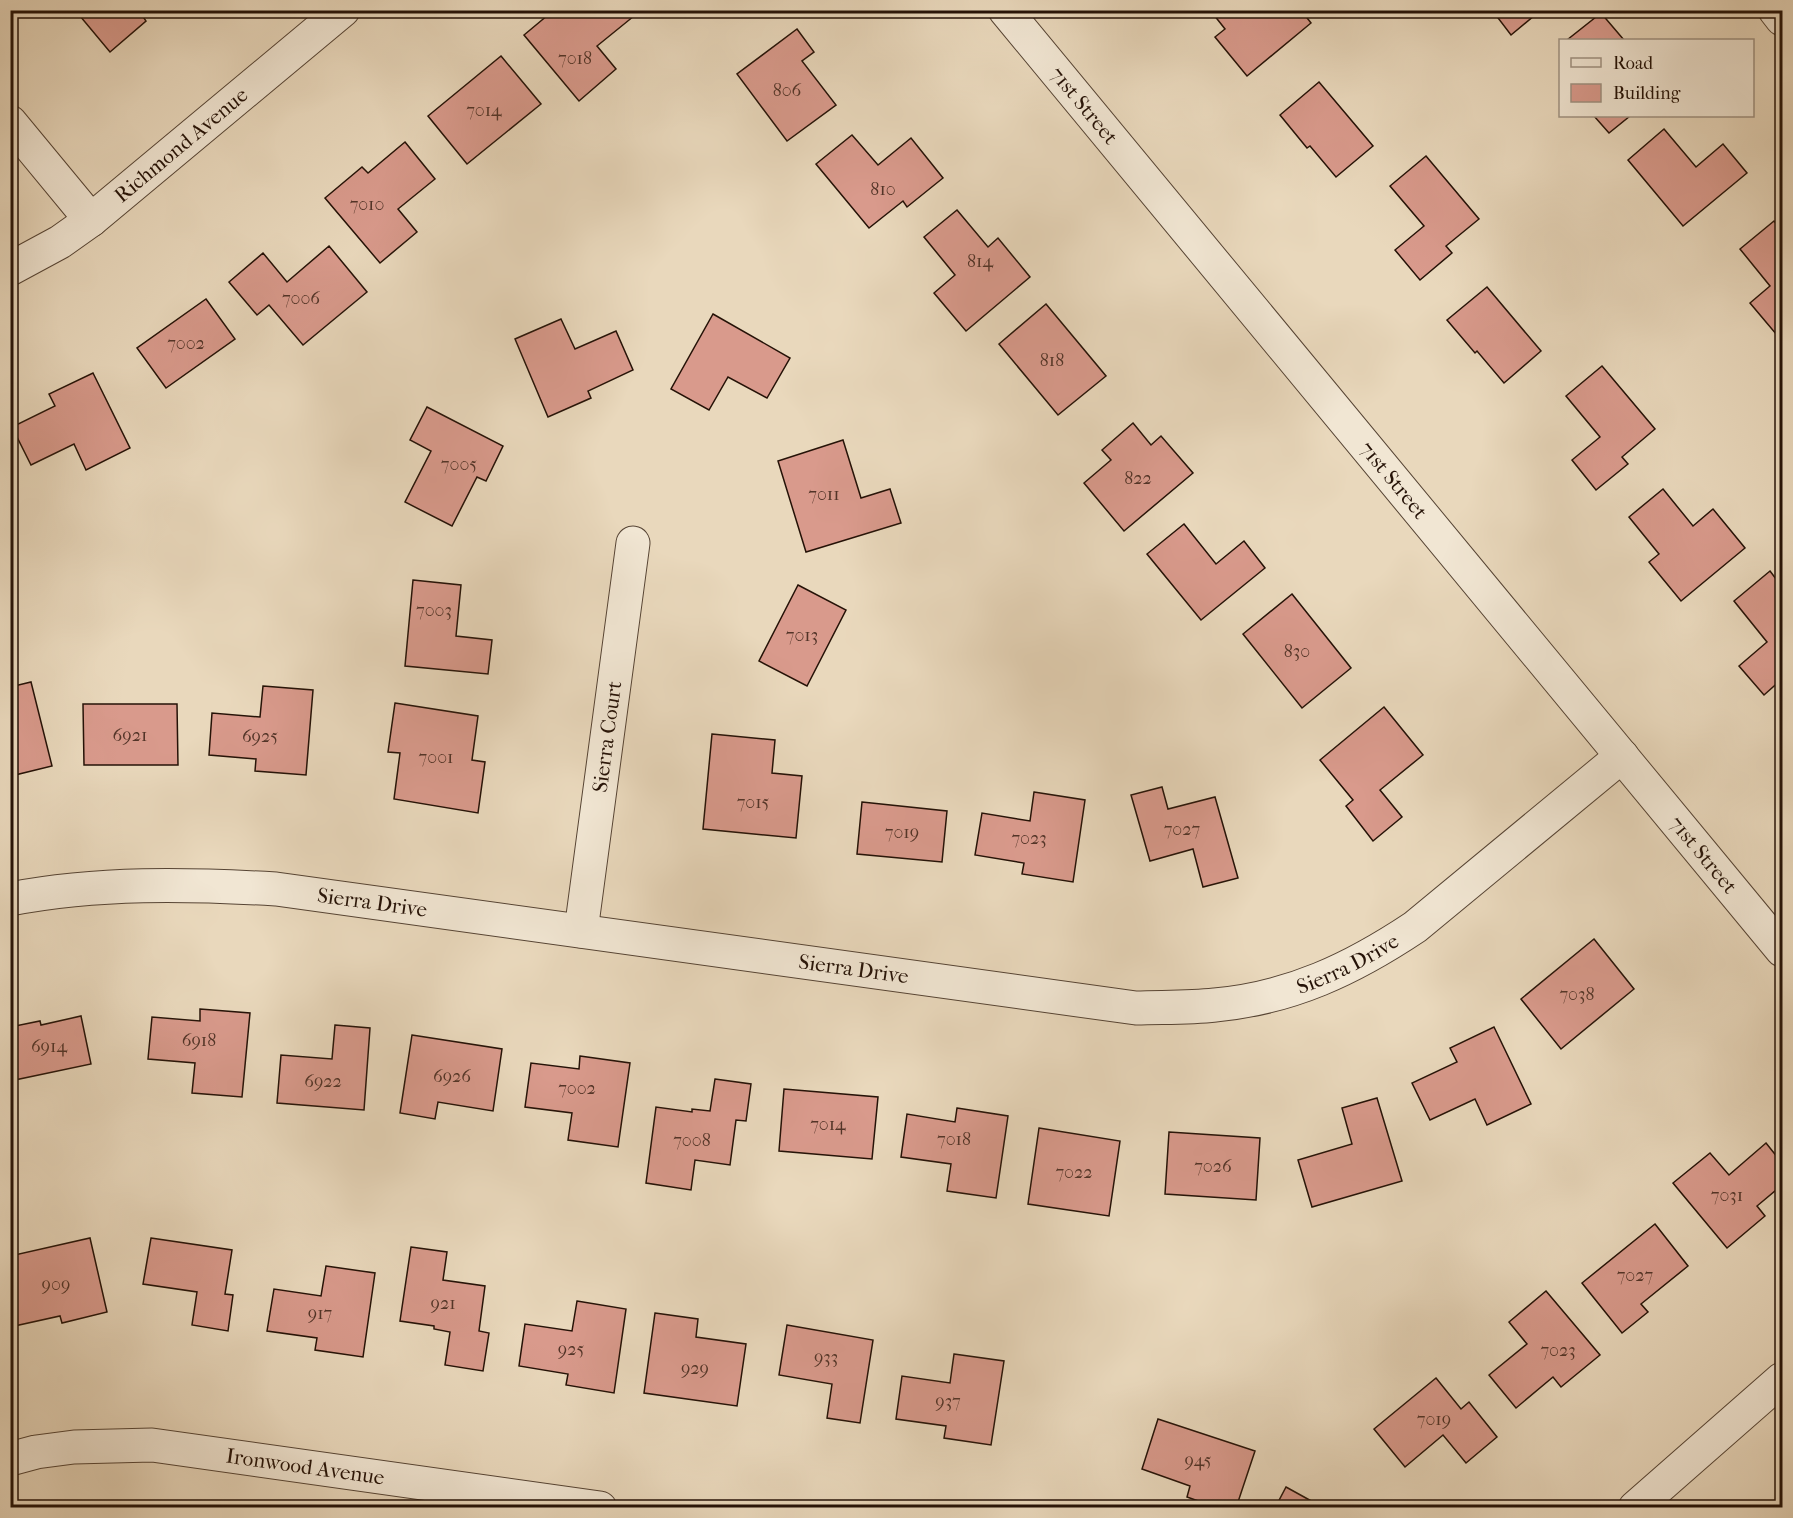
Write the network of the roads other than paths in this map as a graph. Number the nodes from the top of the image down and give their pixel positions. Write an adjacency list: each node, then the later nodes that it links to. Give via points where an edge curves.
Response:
1 (343, 10): 6 (street, Richmond Avenue)
2 (1005, 10): 9 (street, 71st Street)
3 (1775, 10): 4 (street)
4 (1782, 19)
5 (10, 122): 6 (street)
6 (91, 220): 7 (street, Richmond Avenue)
7 (10, 269)
8 (633, 543): 11 (street, Sierra Court)
9 (1622, 756): 11 (street, Sierra Drive, via 1382,949 1311,983 1264,997 1215,1005 1136,1008); 12 (street, 71st Street)
10 (10, 899): 11 (street, Sierra Drive, via 148,884 276,889)
11 (581, 931)
12 (1782, 950)
13 (1782, 1379): 16 (street)
14 (10, 1459): 15 (street, Ironwood Avenue, via 74,1447 152,1445)
15 (600, 1508)
16 (1635, 1508)

